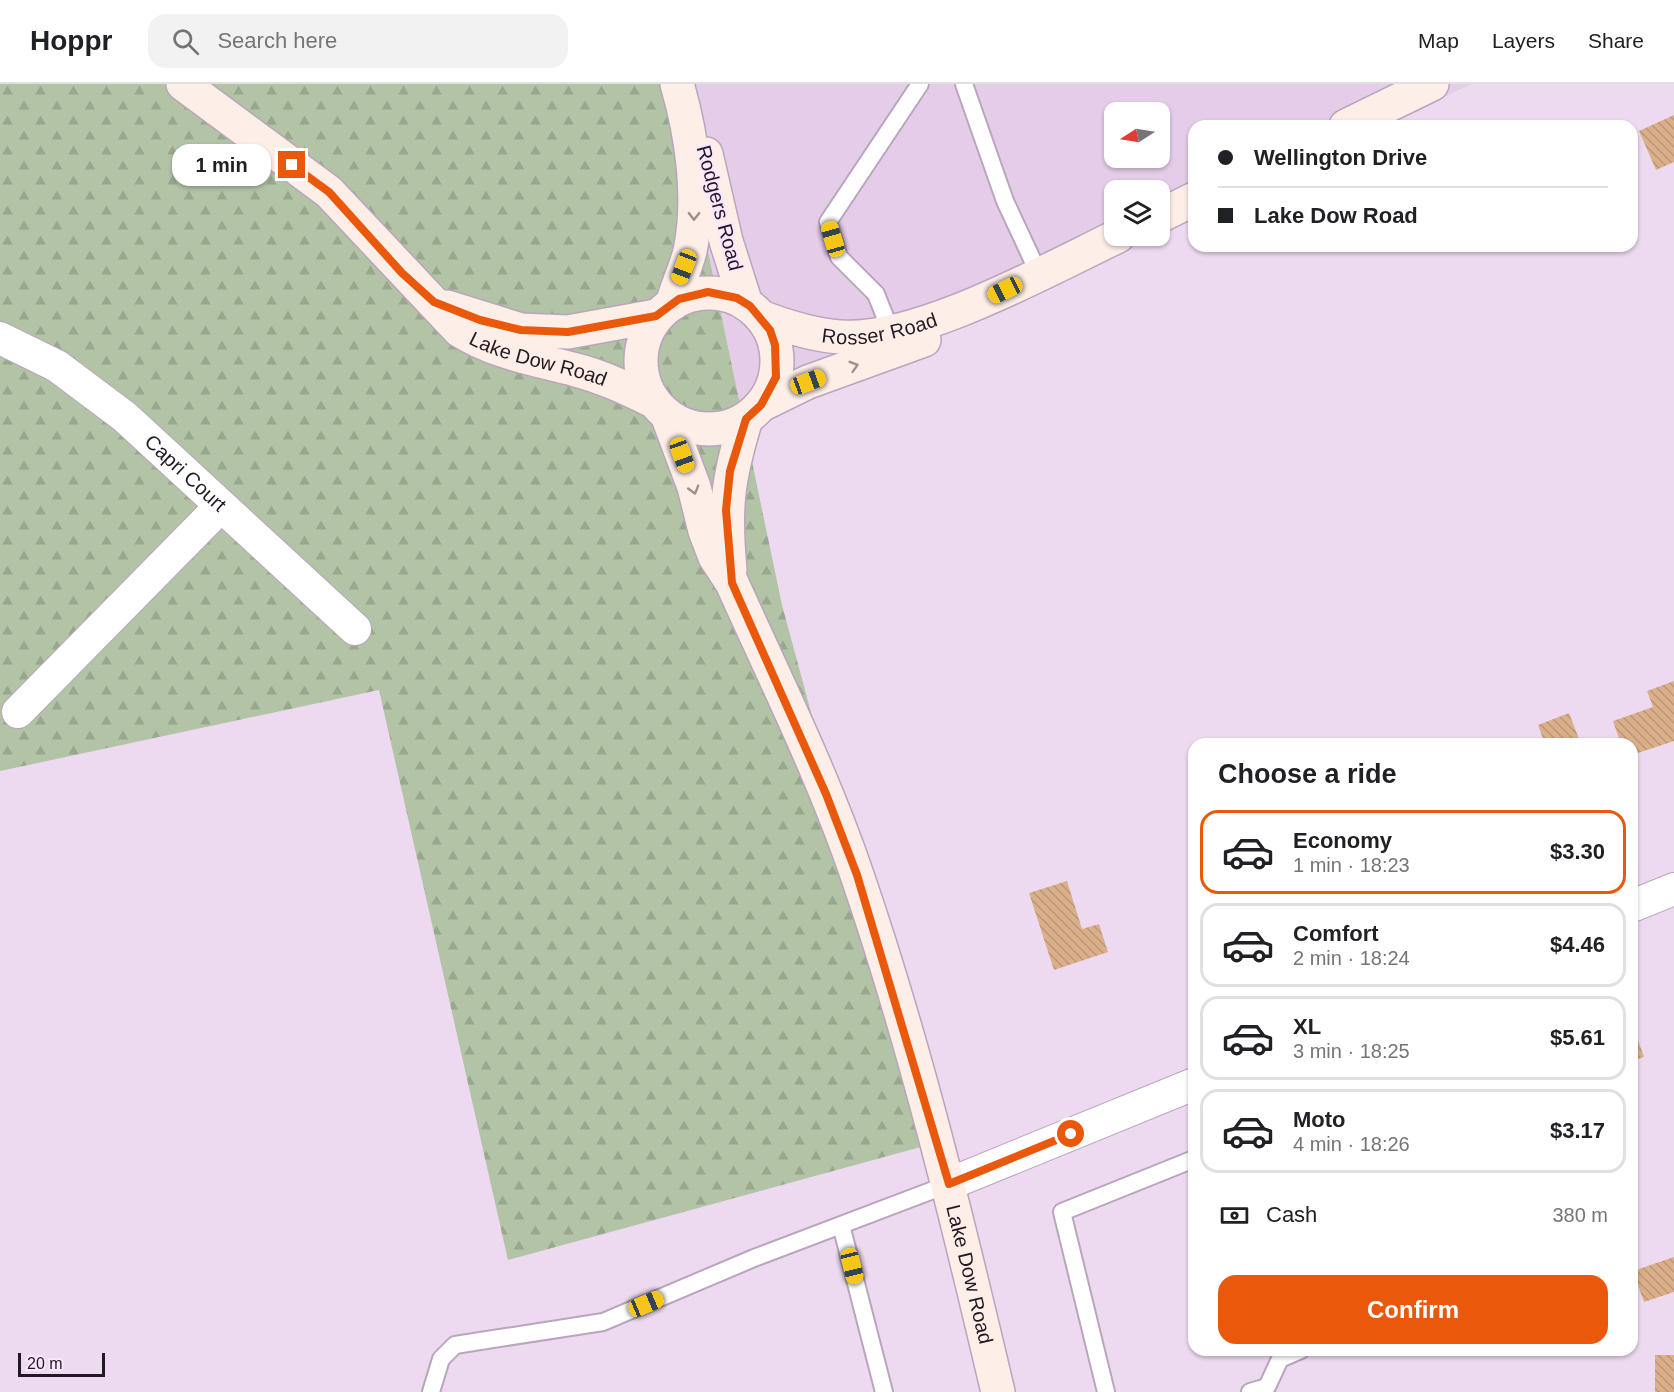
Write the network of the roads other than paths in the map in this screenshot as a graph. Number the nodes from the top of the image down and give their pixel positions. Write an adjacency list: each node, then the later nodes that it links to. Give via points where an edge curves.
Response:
1 (183, 84): 13 (street, Lake Dow Road, via 329,192 402,273)
2 (677, 84): 6 (street, Rodgers Road)
3 (920, 84): 16 (lane, via 828,222 838,257 876,294)
4 (964, 84): 11 (lane, via 1005,201)
5 (1432, 84): 7 (street)
6 (687, 116): 14 (street, Rodgers Road, one-way to 14, via 694,229 689,253); 15 (street, Rodgers Road, via 697,128 710,163 726,242)
7 (1358, 120)
8 (1188, 202): 9 (street)
9 (1170, 211)
10 (1104, 243): 11 (street, Rosser Road)
11 (1039, 274): 12 (street, Rosser Road)
12 (994, 295): 16 (street, Rosser Road); 19 (street, Rosser Road, one-way to 12, via 808,382 943,331)
13 (434, 302): 14 (street, Lake Dow Road, via 480,320 521,330 568,332); 18 (street, Lake Dow Road, via 459,330 482,345 579,370 624,386)
14 (664, 310): 15 (street, via 693,294 708,292 730,296); 18 (street, via 642,344 640,359 641,374)
15 (754, 310): 16 (street, Rosser Road, via 809,333 843,338); 19 (street, via 772,338 777,361 776,377)
16 (891, 332)
17 (0, 338): 20 (street, Capri Court, via 57,366 99,396)
18 (660, 408): 19 (street, via 690,428 706,430 721,429); 21 (street, Lake Dow Road, one-way to 21, via 694,487 715,557)
19 (754, 412): 21 (street, Lake Dow Road, via 730,471 726,510)
20 (220, 507): 22 (street, Capri Court); 23 (street)
21 (732, 583): 28 (street, Lake Dow Road, via 826,794 857,875)
22 (355, 629)
23 (18, 712)
24 (1673, 892): 25 (street)
25 (1638, 904)
26 (1188, 1086): 28 (street)
27 (1188, 1161): 34 (lane, via 1062,1212)
28 (949, 1184): 29 (lane); 33 (street, Lake Dow Road)
29 (841, 1225): 31 (lane, via 603,1322 455,1345 441,1359); 32 (lane)
30 (1287, 1356): 35 (lane, via 1280,1359 1267,1387)
31 (430, 1392)
32 (884, 1392)
33 (998, 1392)
34 (1106, 1392)
35 (1250, 1392)

